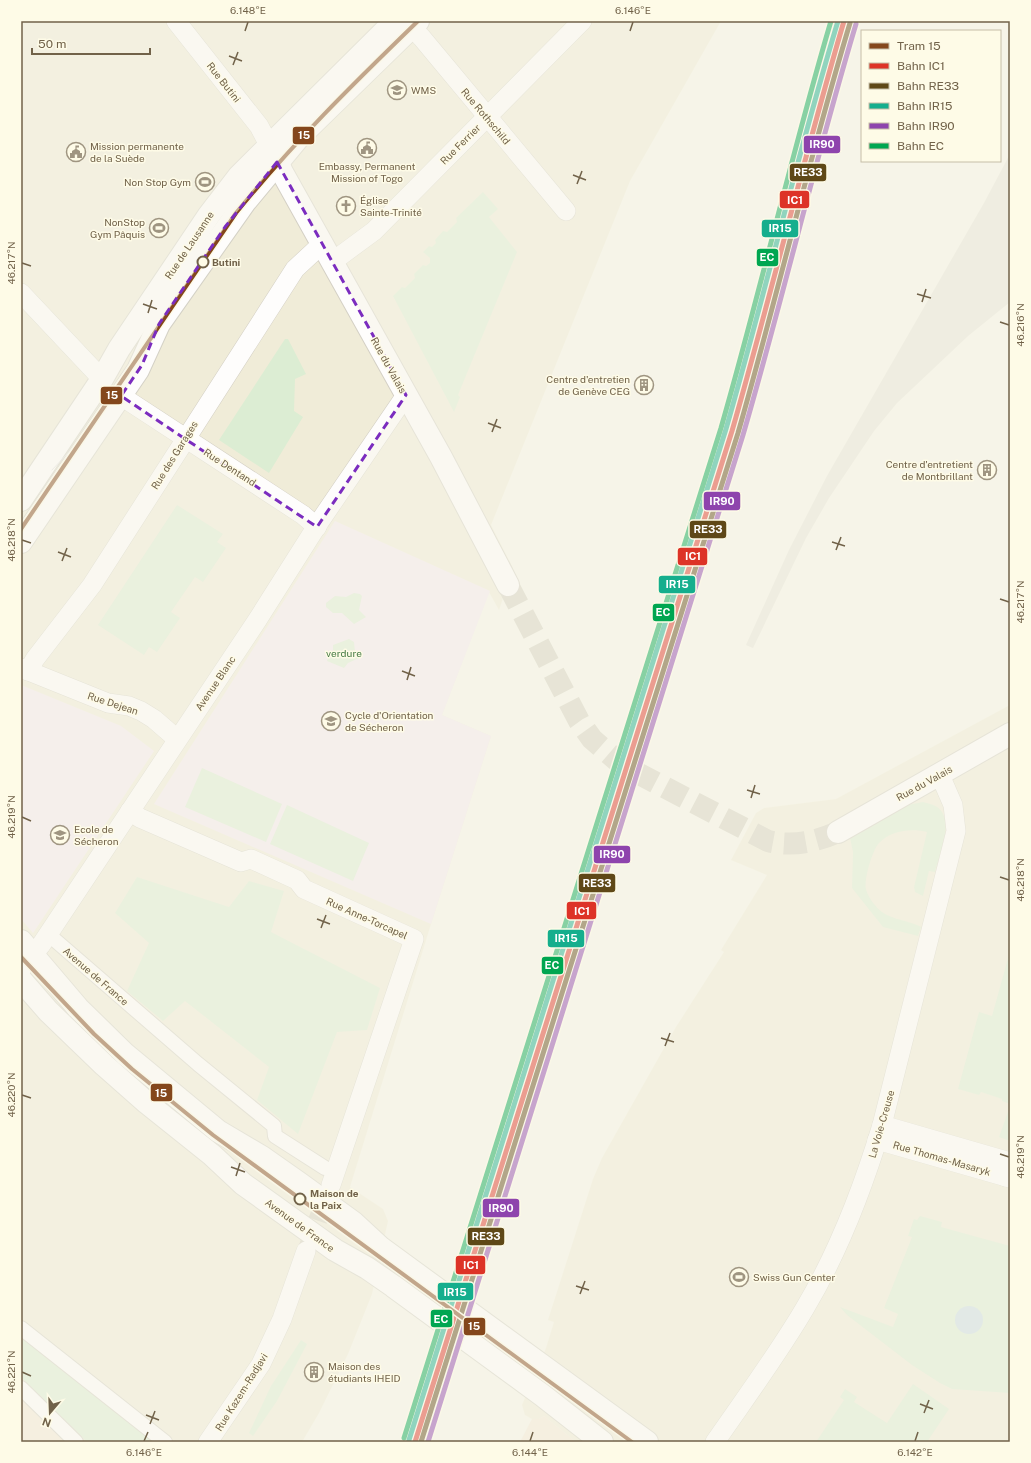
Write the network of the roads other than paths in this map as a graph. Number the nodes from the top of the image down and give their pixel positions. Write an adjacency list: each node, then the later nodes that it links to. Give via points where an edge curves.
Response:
1 (176, 21): 5 (street, Rue Butini, via 259,126)
2 (582, 21): 4 (street, Rue Ferrier)
3 (408, 23): 4 (street, Rue Rothschild); 5 (main road, via 316,121)
4 (486, 117): 6 (street, Rue Rothschild); 7 (street, Rue Ferrier, via 374,231)
5 (273, 153): 7 (main road, Rue du Valais); 9 (main road, Rue de Lausanne, via 239,176 209,215 119,349); 11 (main road, via 154,332 142,365)
6 (566, 211)
7 (328, 253): 10 (main road, Rue du Valais); 12 (street, Rue des Garages, via 295,269)
8 (21, 293): 9 (street)
9 (102, 379): 13 (main road, Rue de Lausanne)
10 (406, 395): 14 (street, Avenue Blanc); 16 (main road, Rue du Valais)
11 (121, 396): 12 (street, Rue Dentand); 15 (main road)
12 (185, 438): 14 (street, Rue Dentand, via 303,515); 17 (street, Rue des Garages, via 92,584)
13 (21, 500)
14 (317, 527): 19 (street, Avenue Blanc)
15 (21, 542)
16 (508, 585)
17 (24, 669): 19 (street, Rue Dejean, via 108,703 129,706 141,711)
18 (1010, 734): 20 (main road, Rue du Valais)
19 (177, 739): 21 (street, Avenue Blanc)
20 (940, 775): 22 (main road, Rue du Valais); 27 (street, La Voie-Creuse, via 953,805 956,831)
21 (130, 811): 23 (street, Avenue Blanc); 29 (street, Rue Anne-Torcapel, via 140,818 241,862 251,859 296,880 304,889 414,939)
22 (838, 832)
23 (48, 934): 24 (street, Avenue Blanc); 29 (street, Avenue de France, via 274,1126 274,1136)
24 (25, 955): 37 (main road, via 110,1039 218,1131 262,1156 354,1223 381,1248)
25 (21, 980): 26 (main road, Avenue de France)
26 (34, 998): 36 (main road, Avenue de France, via 147,1103 212,1155 243,1184 335,1250 367,1268 542,1395)
27 (880, 1133): 28 (street, Rue Thomas-Masaryk); 38 (street, La Voie-Creuse, via 855,1205 816,1288 778,1352)
28 (1009, 1172)
29 (328, 1176)
30 (306, 1251): 35 (street, Rue Kazem-Radjavi, via 282,1319 260,1364)
31 (21, 1328): 34 (street)
32 (21, 1388): 33 (street)
33 (76, 1442)
34 (165, 1442)
35 (208, 1442)
36 (602, 1442)
37 (647, 1442)
38 (715, 1442)

